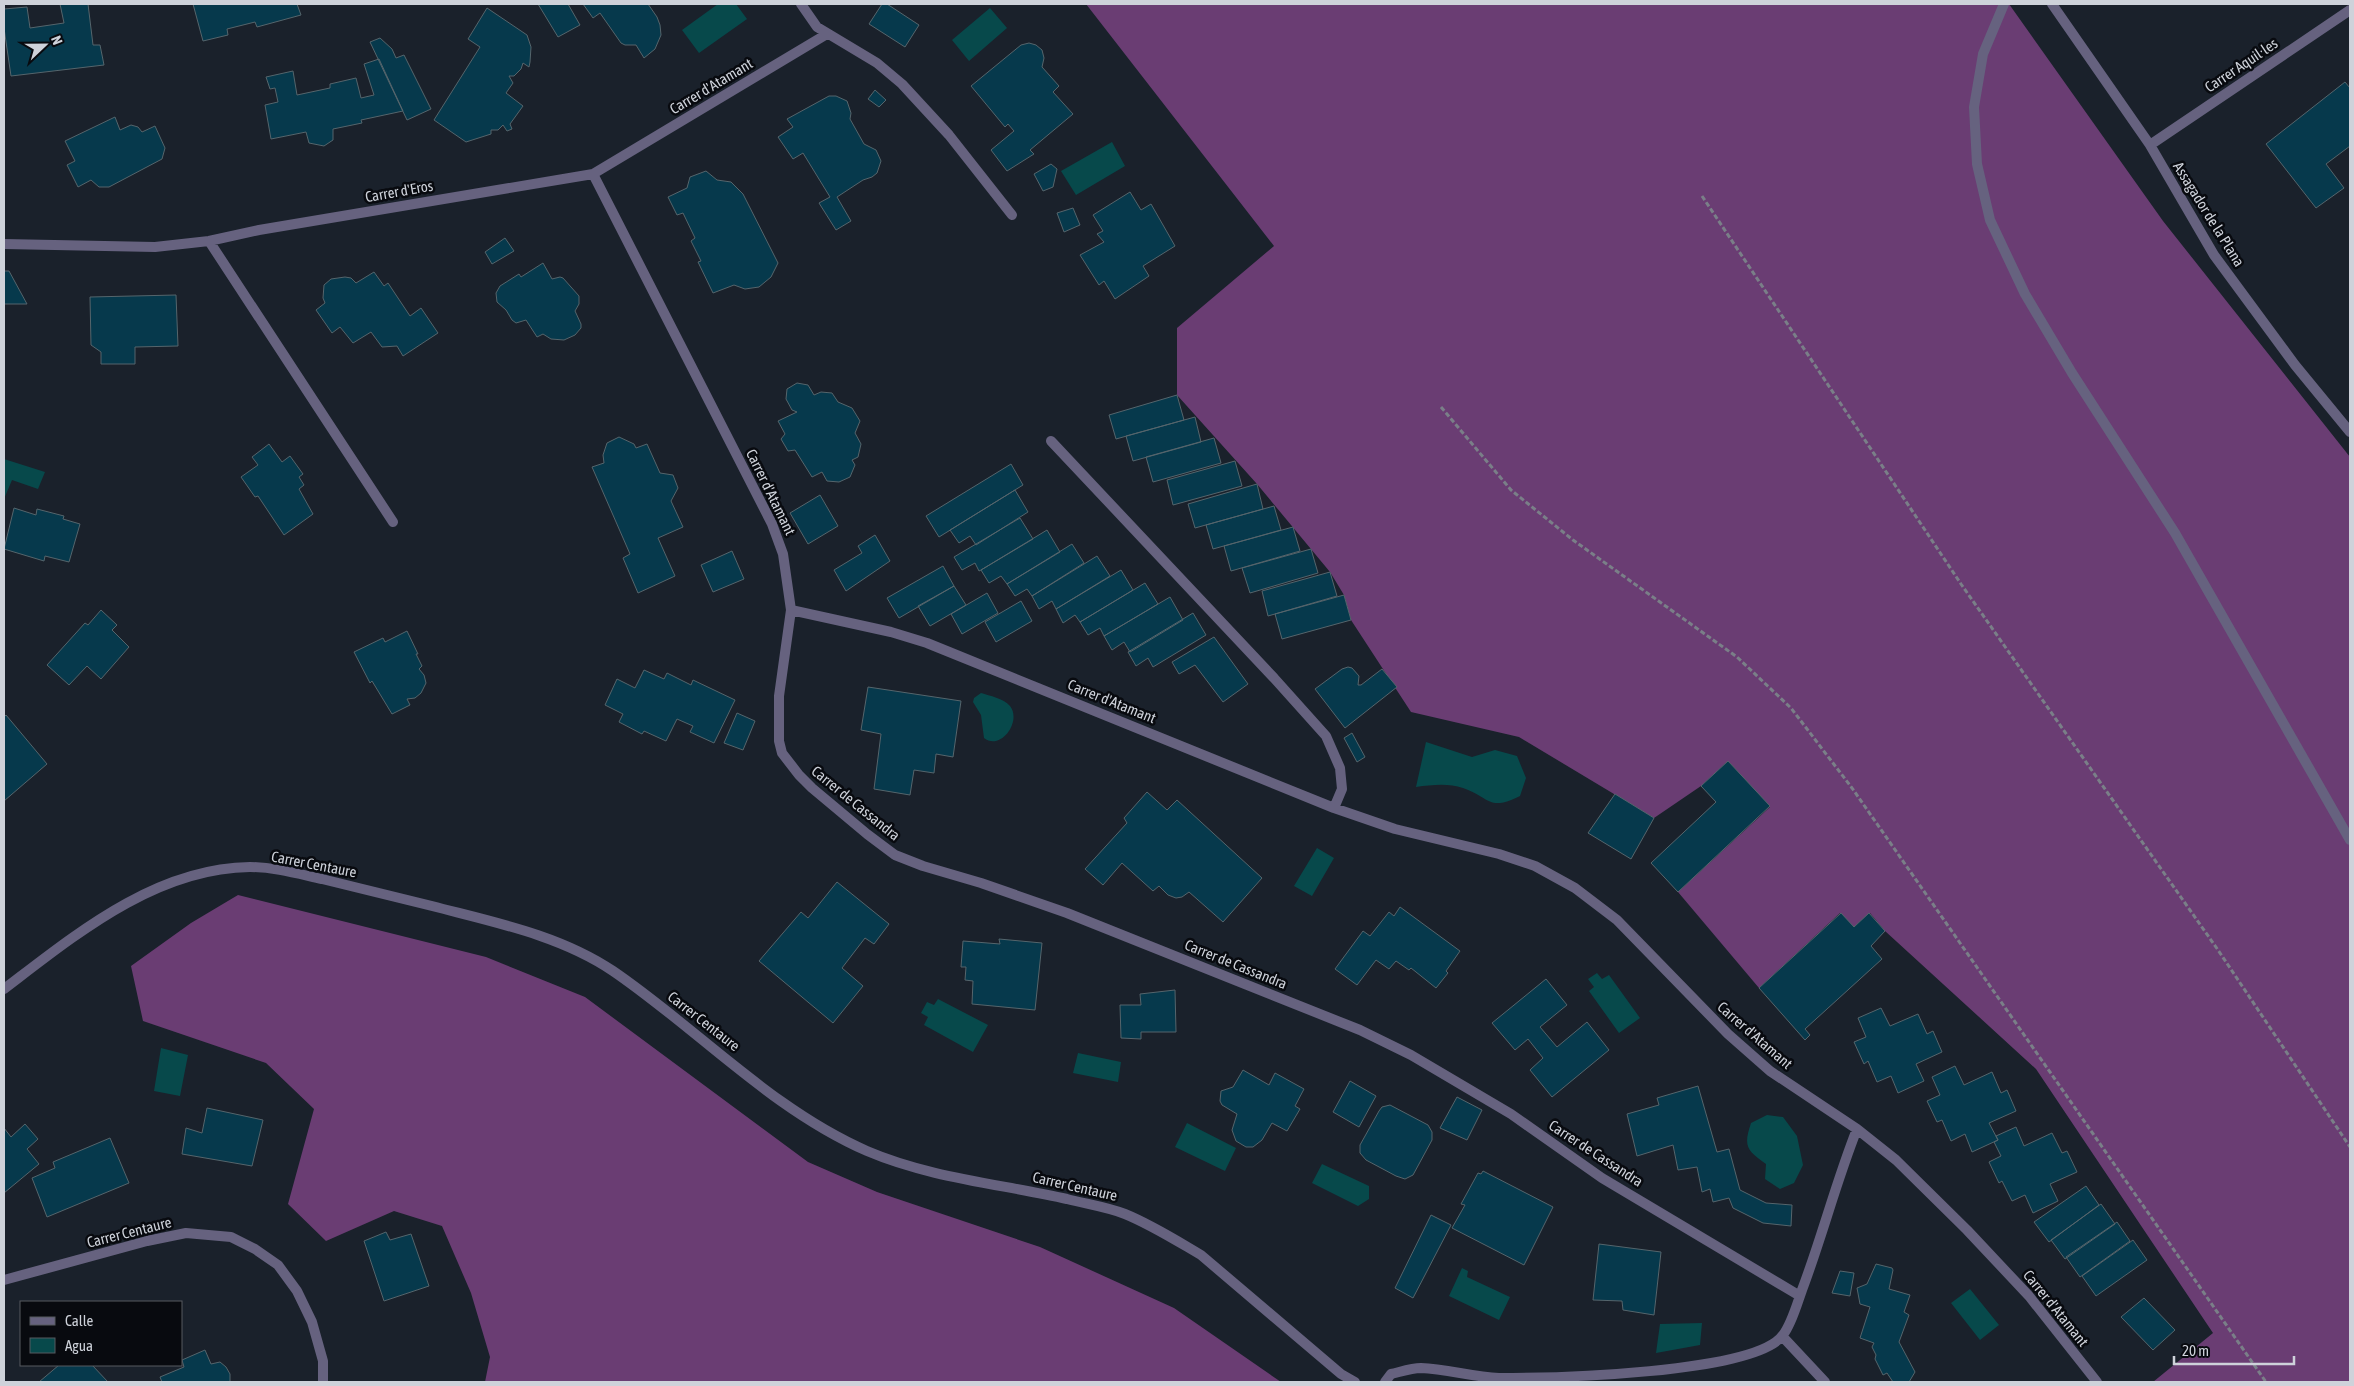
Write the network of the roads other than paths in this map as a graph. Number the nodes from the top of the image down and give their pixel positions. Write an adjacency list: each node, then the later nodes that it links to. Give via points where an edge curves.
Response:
1 (801, 4): 5 (street, via 817,27)
2 (2004, 4): 16 (street, via 1983,54 1974,107 1977,164 1990,220 2025,294 2176,533)
3 (2052, 4): 6 (street, Assagador de la Plana)
4 (2350, 10): 6 (street, Carrer Aquil·les)
5 (827, 34): 7 (street, Carrer d'Atamant); 8 (street, via 877,63 902,84 949,135)
6 (2150, 145): 11 (street, Assagador de la Plana, via 2214,255 2295,365)
7 (594, 174): 9 (street, Carrer d'Eros); 14 (street, Carrer d'Atamant, via 772,524 783,554)
8 (1012, 215)
9 (209, 241): 10 (street, Carrer d'Eros, via 155,247); 13 (street)
10 (4, 244)
11 (2350, 432)
12 (1051, 441): 15 (street, via 1326,736 1340,768 1342,789)
13 (393, 522)
14 (791, 610): 15 (street, Carrer d'Atamant, via 891,632 960,655); 20 (street, Carrer de Cassandra, via 779,696 782,753 812,788 895,855 1067,913 1360,1030 1511,1114 1602,1178)
15 (1334, 808): 18 (street, Carrer d'Atamant, via 1395,829 1499,854 1535,866 1575,888 1617,920 1728,1034 1770,1071)
16 (2350, 840)
17 (4, 989): 23 (street, Carrer Centaure, via 84,930 131,902 161,886 205,873 250,868 295,873 496,923 580,951 609,968 767,1091 801,1115 868,1151 942,1174 1123,1214 1179,1242 1201,1256)
18 (1857, 1129): 20 (street); 26 (street, Carrer d'Atamant, via 1896,1160 1967,1230 2029,1296)
19 (4, 1280): 22 (street, Carrer Centaure, via 186,1233 231,1237 278,1264 297,1291 312,1322 323,1361)
20 (1800, 1296): 21 (street)
21 (1782, 1336): 24 (street, via 1761,1351 1683,1368 1582,1376 1497,1378 1420,1368 1391,1374); 25 (street)
22 (323, 1382)
23 (1355, 1382)
24 (1385, 1382)
25 (1825, 1382)
26 (2097, 1382)

